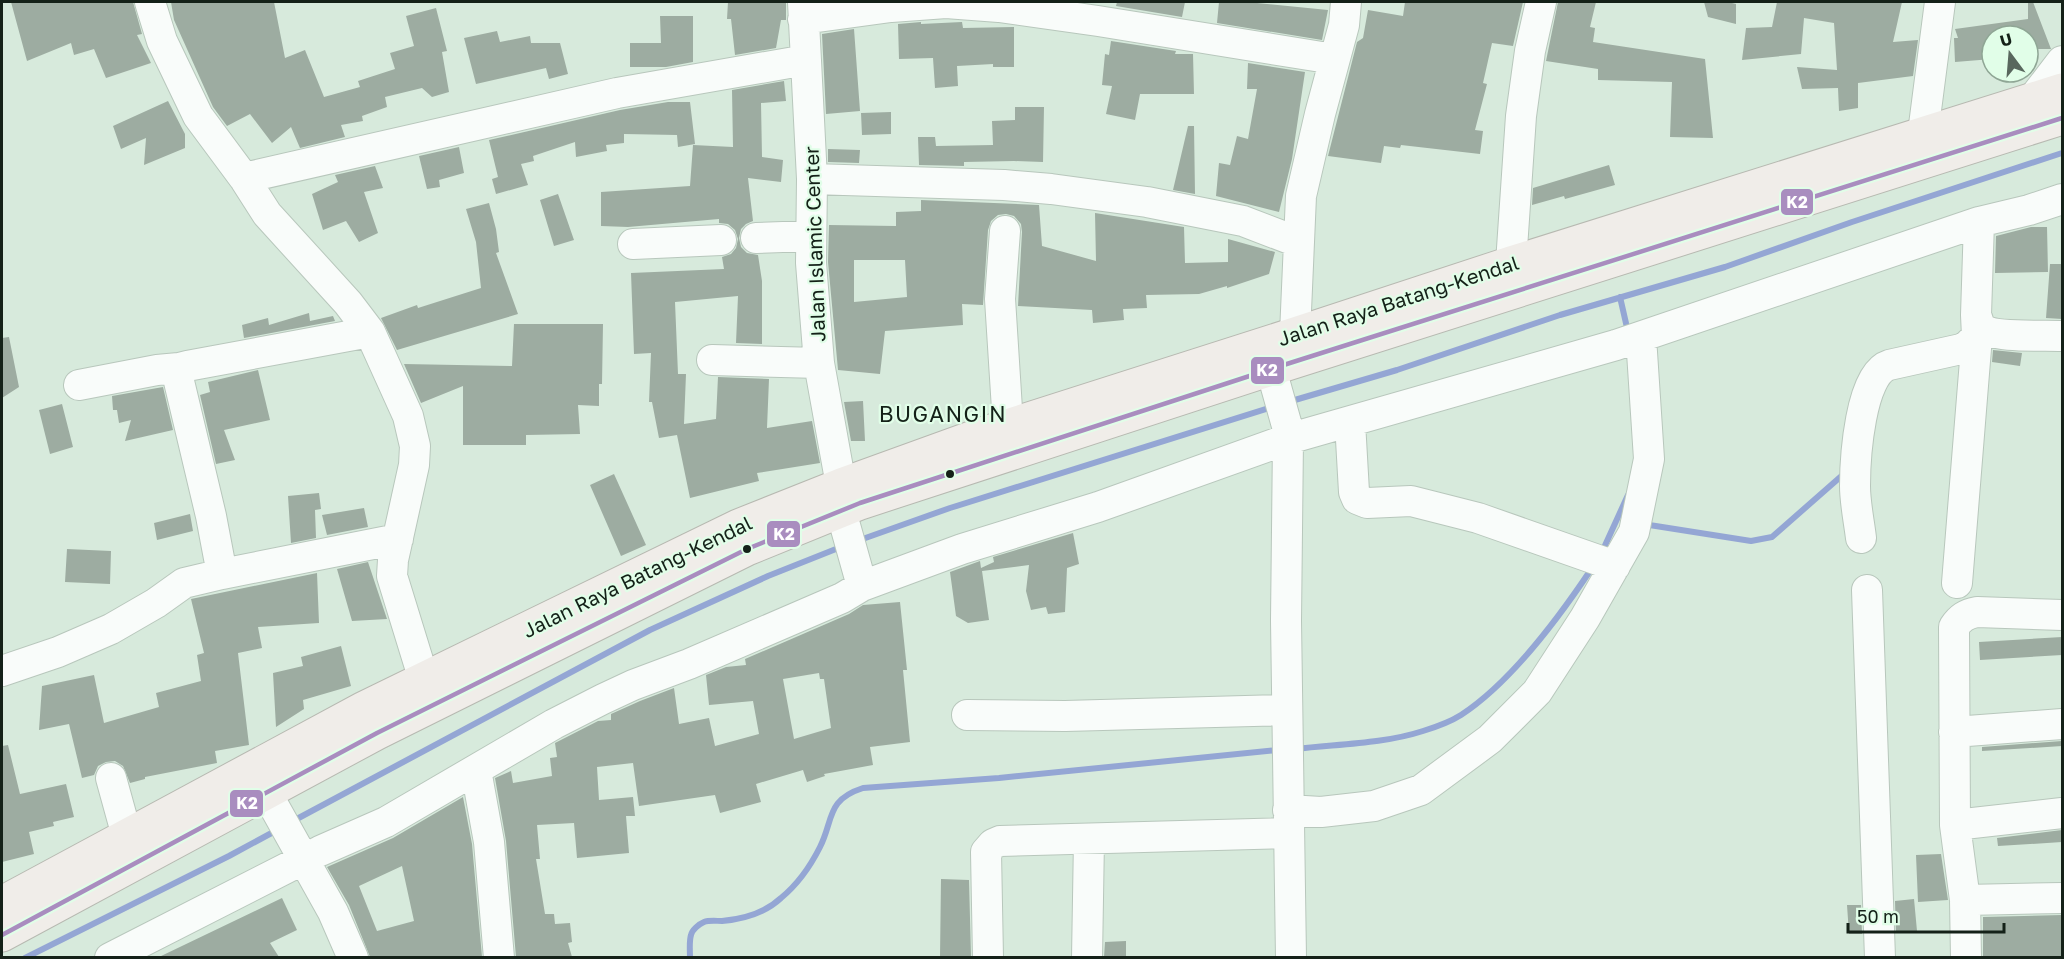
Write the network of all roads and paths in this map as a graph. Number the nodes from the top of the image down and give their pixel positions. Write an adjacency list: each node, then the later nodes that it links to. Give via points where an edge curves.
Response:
1 (150, 2): 14 (street, via 162,41 198,116)
2 (1346, 2): 7 (street)
3 (1541, 2): 24 (street, via 1521,116)
4 (1940, 2): 13 (street)
5 (803, 10): 6 (street, via 946,3); 8 (street, Jalan Islamic Center)
6 (1099, 11): 7 (street)
7 (1334, 59): 22 (street, via 1301,196)
8 (806, 60): 14 (street, via 606,96); 15 (street, Jalan Islamic Center)
9 (2062, 61): 11 (street)
10 (2062, 90): 11 (highway, Jalan Raya Batang-Kendal)
11 (2032, 100): 13 (highway, Jalan Raya Batang-Kendal)
12 (2062, 118): 33 (highway, Jalan Raya Batang-Kendal)
13 (1923, 133): 24 (highway, Jalan Raya Batang-Kendal)
14 (244, 178): 26 (street, via 267,214)
15 (812, 179): 19 (street, Jalan Islamic Center); 22 (street, via 1062,190 1243,221)
16 (2062, 199): 17 (street)
17 (1979, 222): 25 (street); 29 (street)
18 (1005, 231): 36 (street, via 1000,299)
19 (811, 236): 20 (street); 31 (street, Jalan Islamic Center)
20 (756, 238)
21 (721, 240): 23 (street)
22 (1298, 242): 27 (street)
23 (633, 244)
24 (1511, 263): 27 (highway, Jalan Raya Batang-Kendal)
25 (1977, 325): 28 (street, via 1995,333); 39 (street, via 1961,349 1882,367 1876,374 1861,412 1855,486); 44 (street)
26 (370, 332): 32 (street); 40 (street, via 408,416 415,446)
27 (1295, 334): 36 (highway, Jalan Raya Batang-Kendal)
28 (2062, 336)
29 (1631, 340): 35 (street); 41 (street, via 1649,459 1634,532)
30 (712, 360): 31 (street)
31 (819, 363): 38 (street, Jalan Islamic Center)
32 (179, 368): 34 (street); 42 (street, via 177,378)
33 (1274, 380): 37 (street); 38 (highway, Jalan Raya Batang-Kendal)
34 (79, 386)
35 (1350, 422): 37 (street); 41 (street, via 1357,500 1411,501 1478,518)
36 (1008, 425): 38 (highway, Jalan Raya Batang-Kendal)
37 (1287, 433): 43 (street, via 1098,507); 49 (street)
38 (842, 506): 43 (street, Jalan Islamic Center); 48 (highway, Jalan Raya Batang-Kendal, via 738,526); 55 (highway, Jalan Raya Batang-Kendal, via 747,549 377,733)
39 (1861, 538)
40 (398, 539): 42 (street); 48 (street, via 392,576)
41 (1600, 560): 57 (street, via 1585,618 1537,692 1491,739 1412,793 1374,806 1321,812)
42 (222, 574): 47 (street, via 184,583 111,629)
43 (861, 582): 53 (street, via 842,598 633,685)
44 (1957, 583)
45 (1867, 590): 72 (street)
46 (2062, 615): 52 (street, via 1977,612 1959,620 1953,636)
47 (2, 671)
48 (424, 680): 59 (highway, Jalan Raya Batang-Kendal, via 364,708)
49 (1286, 710): 50 (street, via 1065,716); 57 (street)
50 (967, 714)
51 (2062, 724): 52 (street)
52 (1954, 732): 58 (street)
53 (482, 766): 61 (street, via 386,822); 68 (street, via 476,770 489,842)
54 (111, 778): 59 (street)
55 (270, 799): 61 (street); 65 (highway, Jalan Raya Batang-Kendal)
56 (2062, 813): 58 (street)
57 (1288, 822): 60 (street); 71 (street)
58 (1955, 825): 63 (street)
59 (127, 836): 64 (highway, Jalan Raya Batang-Kendal)
60 (1089, 838): 69 (street, via 1000,841 986,852); 70 (street)
61 (302, 857): 66 (street); 67 (street)
62 (2062, 898): 63 (street)
63 (1965, 900): 73 (street)
64 (2, 903)
65 (2, 935)
66 (110, 957)
67 (353, 957)
68 (499, 957)
69 (988, 957)
70 (1087, 957)
71 (1291, 957)
72 (1880, 957)
73 (1966, 957)

